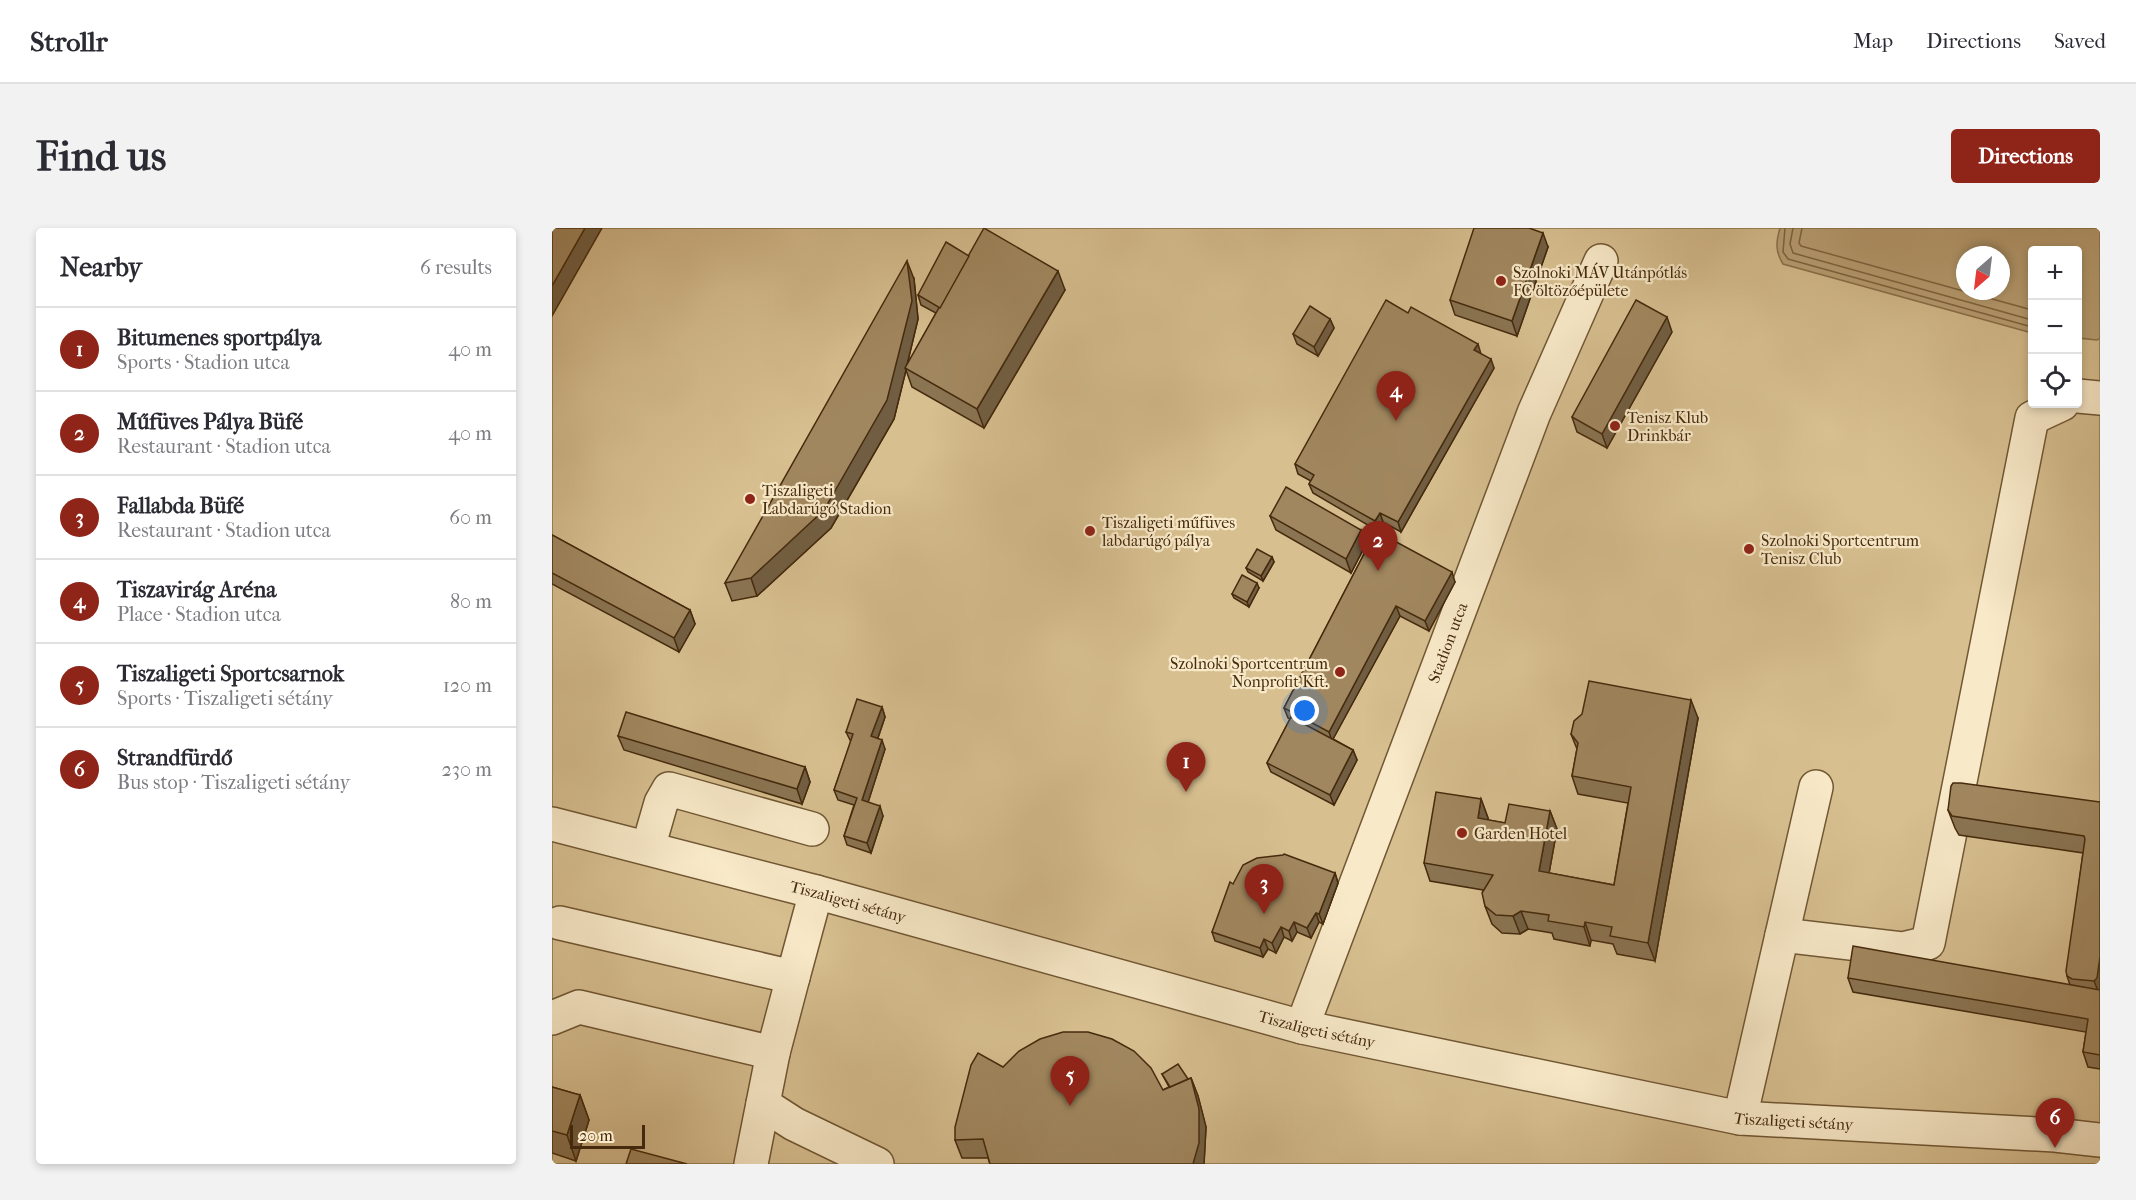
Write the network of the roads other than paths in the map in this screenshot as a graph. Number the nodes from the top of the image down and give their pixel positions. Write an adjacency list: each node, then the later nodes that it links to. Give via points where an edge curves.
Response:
1 (1601, 261): 14 (street, Stadion utca, via 1533,413)
2 (2082, 396): 3 (street)
3 (2100, 398)
4 (2053, 408): 11 (street, via 2032,418 1928,943 1902,949)
5 (1816, 787): 11 (street)
6 (552, 824): 8 (street, Tiszaligeti sétány)
7 (812, 829): 8 (street, via 669,789)
8 (648, 848): 9 (street, Tiszaligeti sétány)
9 (816, 892): 12 (street); 14 (street, Tiszaligeti sétány)
10 (560, 922): 12 (street)
11 (1782, 935): 17 (street)
12 (793, 977): 15 (street)
13 (552, 1017): 15 (street, via 579,1007)
14 (1302, 1027): 17 (street, Tiszaligeti sétány)
15 (773, 1053): 16 (street)
16 (763, 1104): 19 (street); 20 (street, via 794,1124)
17 (1740, 1118): 18 (street, Tiszaligeti sétány)
18 (2100, 1140)
19 (751, 1164)
20 (877, 1164)

